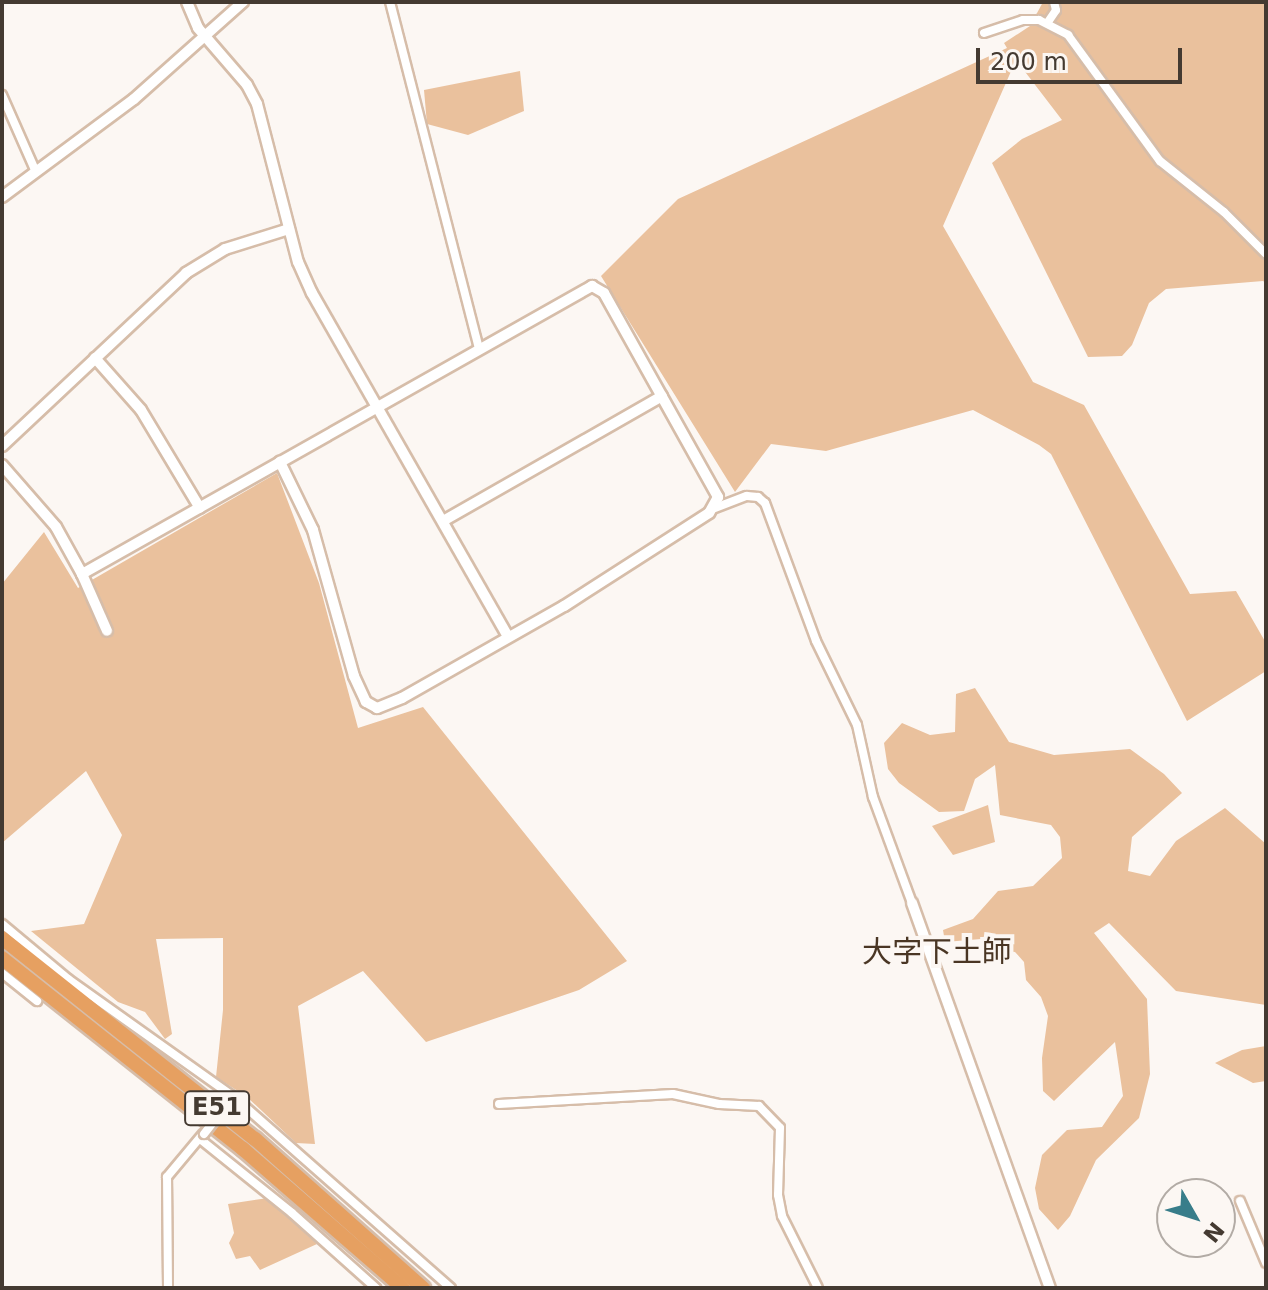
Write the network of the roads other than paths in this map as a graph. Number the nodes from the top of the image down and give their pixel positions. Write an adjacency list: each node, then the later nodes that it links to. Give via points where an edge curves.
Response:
1 (187, 2): 7 (street)
2 (243, 2): 7 (street)
3 (390, 2): 13 (street)
4 (1054, 2): 5 (street, via 1056,10)
5 (1048, 22): 6 (street, via 1023,20); 12 (street, via 1068,35 1160,161)
6 (984, 33)
7 (205, 38): 9 (street); 11 (street, via 251,92)
8 (2, 95): 9 (street)
9 (36, 172): 10 (street)
10 (2, 197)
11 (289, 229): 14 (street, via 203,260); 16 (street, via 312,293)
12 (1266, 254)
13 (479, 349): 15 (street, via 592,286 604,293); 16 (street)
14 (95, 358): 17 (street); 20 (street, via 148,418)
15 (662, 396): 21 (street, via 717,492); 22 (street)
16 (377, 407): 18 (street); 22 (street)
17 (2, 446)
18 (280, 462): 20 (street); 25 (street, via 304,506 354,676 371,706 384,707)
19 (2, 465): 23 (street, via 56,527)
20 (200, 508): 23 (street)
21 (715, 508): 25 (street); 26 (street, via 747,496 765,503 816,641 857,725 873,797)
22 (443, 521): 25 (street)
23 (82, 574): 24 (street)
24 (107, 631)
25 (508, 637)
26 (912, 903): 44 (street)
27 (2, 924): 32 (street)
28 (2, 938): 41 (highway, E51, via 255,1139)
29 (2, 958): 40 (highway, E51, via 243,1149)
30 (2, 973): 31 (street)
31 (37, 1001)
32 (232, 1100): 34 (street, bridge); 37 (street)
33 (499, 1104): 43 (street, via 673,1094 759,1106 780,1128 782,1216)
34 (202, 1136): 38 (street, via 167,1177); 39 (street)
35 (1240, 1201): 36 (street)
36 (1266, 1263)
37 (439, 1283): 42 (street)
38 (168, 1288)
39 (376, 1288)
40 (403, 1288)
41 (423, 1288)
42 (451, 1288)
43 (818, 1288)
44 (1050, 1288)

